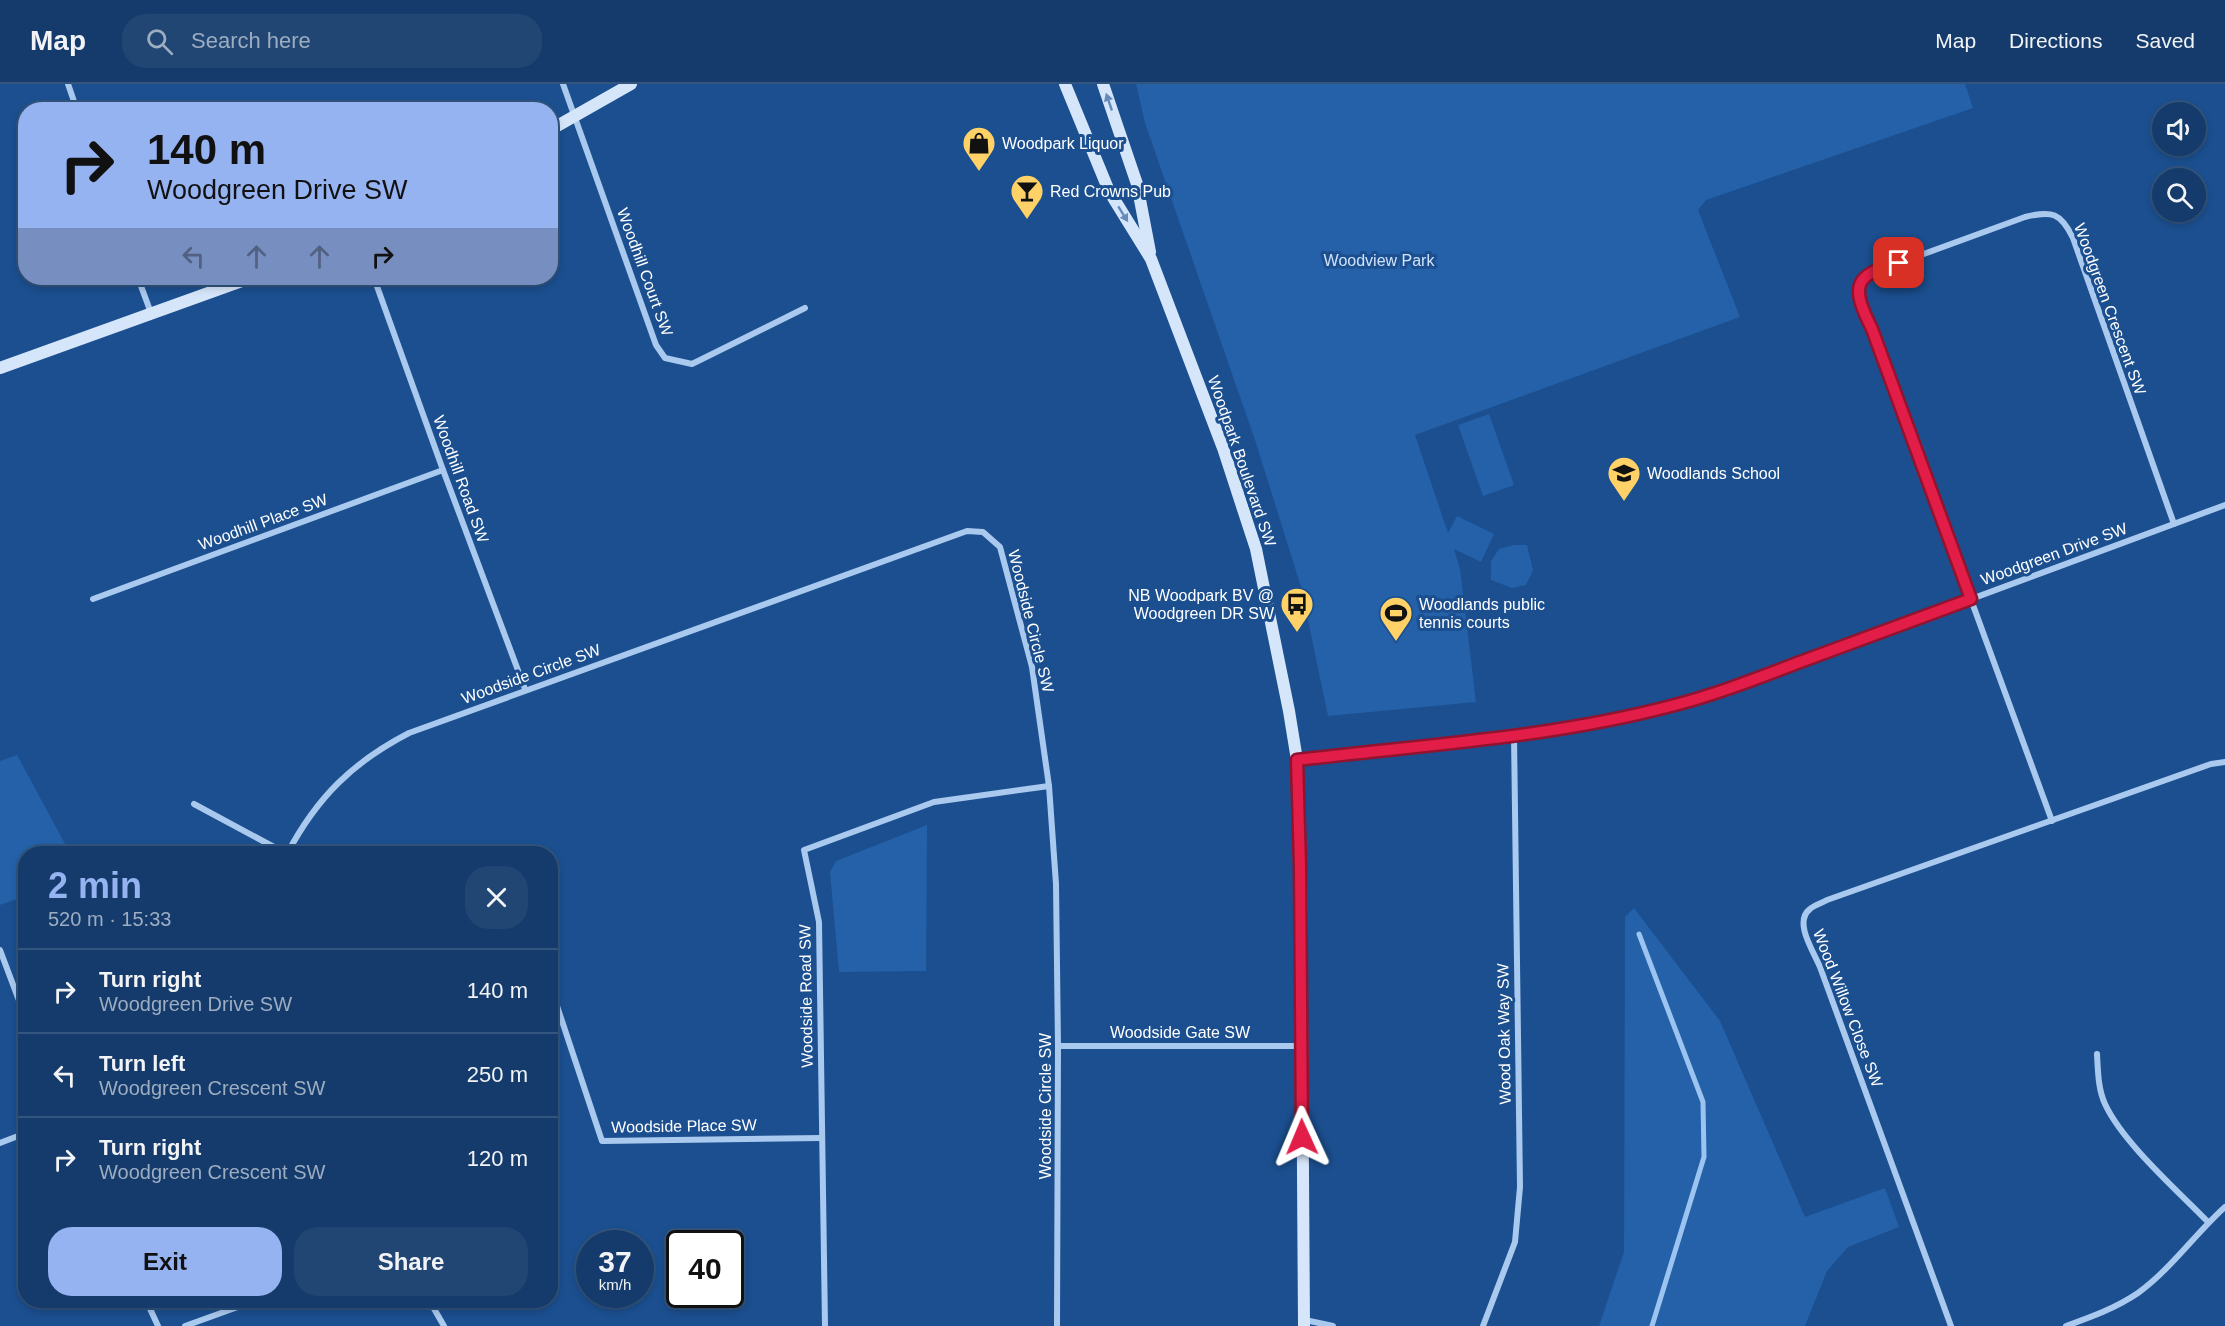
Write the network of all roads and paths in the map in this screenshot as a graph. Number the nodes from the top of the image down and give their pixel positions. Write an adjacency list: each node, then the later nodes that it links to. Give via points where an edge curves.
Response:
1 (68, 84): 6 (street)
2 (563, 84): 7 (street)
3 (631, 84): 7 (street)
4 (1065, 84): 9 (street, Woodpark Boulevard SW, one-way to 9, via 1109,191)
5 (1103, 84): 9 (street, Woodpark Boulevard SW, one-way to 5, via 1137,184)
6 (74, 102)
7 (574, 116): 8 (street); 13 (street, Woodhill Court SW, via 656,345 665,358 692,364)
8 (558, 125)
9 (1151, 259): 23 (street, Woodpark Boulevard SW, via 1219,437 1256,549)
10 (141, 285): 14 (street)
11 (230, 285): 14 (street)
12 (376, 285): 16 (street, Woodhill Road SW)
13 (805, 308)
14 (151, 313): 15 (street)
15 (0, 368)
16 (442, 470): 19 (street, Woodhill Place SW); 21 (street, Woodhill Road SW)
17 (2225, 505): 18 (street, Woodgreen Drive SW)
18 (2174, 524): 20 (street, Woodgreen Drive SW); 20 (street, Woodgreen Crescent SW, via 2066,224 2055,215 2042,212 1873,271 1858,288 1860,302)
19 (93, 599)
20 (1971, 599): 22 (street, Woodgreen Drive SW, via 1704,698 1626,717); 27 (street)
21 (525, 690): 25 (street, Woodside Circle SW, via 967,531 983,532 999,547 1032,667); 29 (street, Woodside Circle SW, via 409,733 366,758 313,811)
22 (1514, 735): 23 (street, Woodgreen Drive SW); 51 (street, Wood Oak Way SW, via 1520,1186 1515,1242)
23 (1297, 760): 34 (street, Woodpark Boulevard SW)
24 (2225, 762): 27 (street, Wood Willow Close SW)
25 (1049, 786): 33 (street, Woodside Circle SW, via 1056,884); 37 (street, Woodside Road SW, via 934,802 804,850 819,922)
26 (194, 804): 28 (street)
27 (2052, 821): 52 (street, Wood Willow Close SW, via 1827,900 1809,909 1803,918)
28 (272, 846)
29 (292, 846)
30 (0, 950): 31 (street)
31 (18, 998)
32 (558, 1009): 37 (street, Woodside Place SW, via 602,1141)
33 (1058, 1046): 34 (street, Woodside Gate SW); 49 (street, Woodside Circle SW)
34 (1301, 1046): 44 (street, Woodpark Boulevard SW)
35 (2097, 1054): 40 (street, via 2105,1103 2119,1128)
36 (18, 1136): 38 (street)
37 (821, 1138): 48 (street, Woodside Road SW)
38 (0, 1143)
39 (2225, 1208): 40 (street)
40 (2208, 1222): 53 (street, via 2140,1291)
41 (150, 1308): 45 (street)
42 (235, 1308): 46 (street)
43 (434, 1308): 47 (street)
44 (1304, 1323): 50 (street)
45 (158, 1326)
46 (185, 1326)
47 (444, 1326)
48 (825, 1326)
49 (1057, 1326)
50 (1333, 1326)
51 (1484, 1326)
52 (1951, 1326)
53 (2066, 1326)

